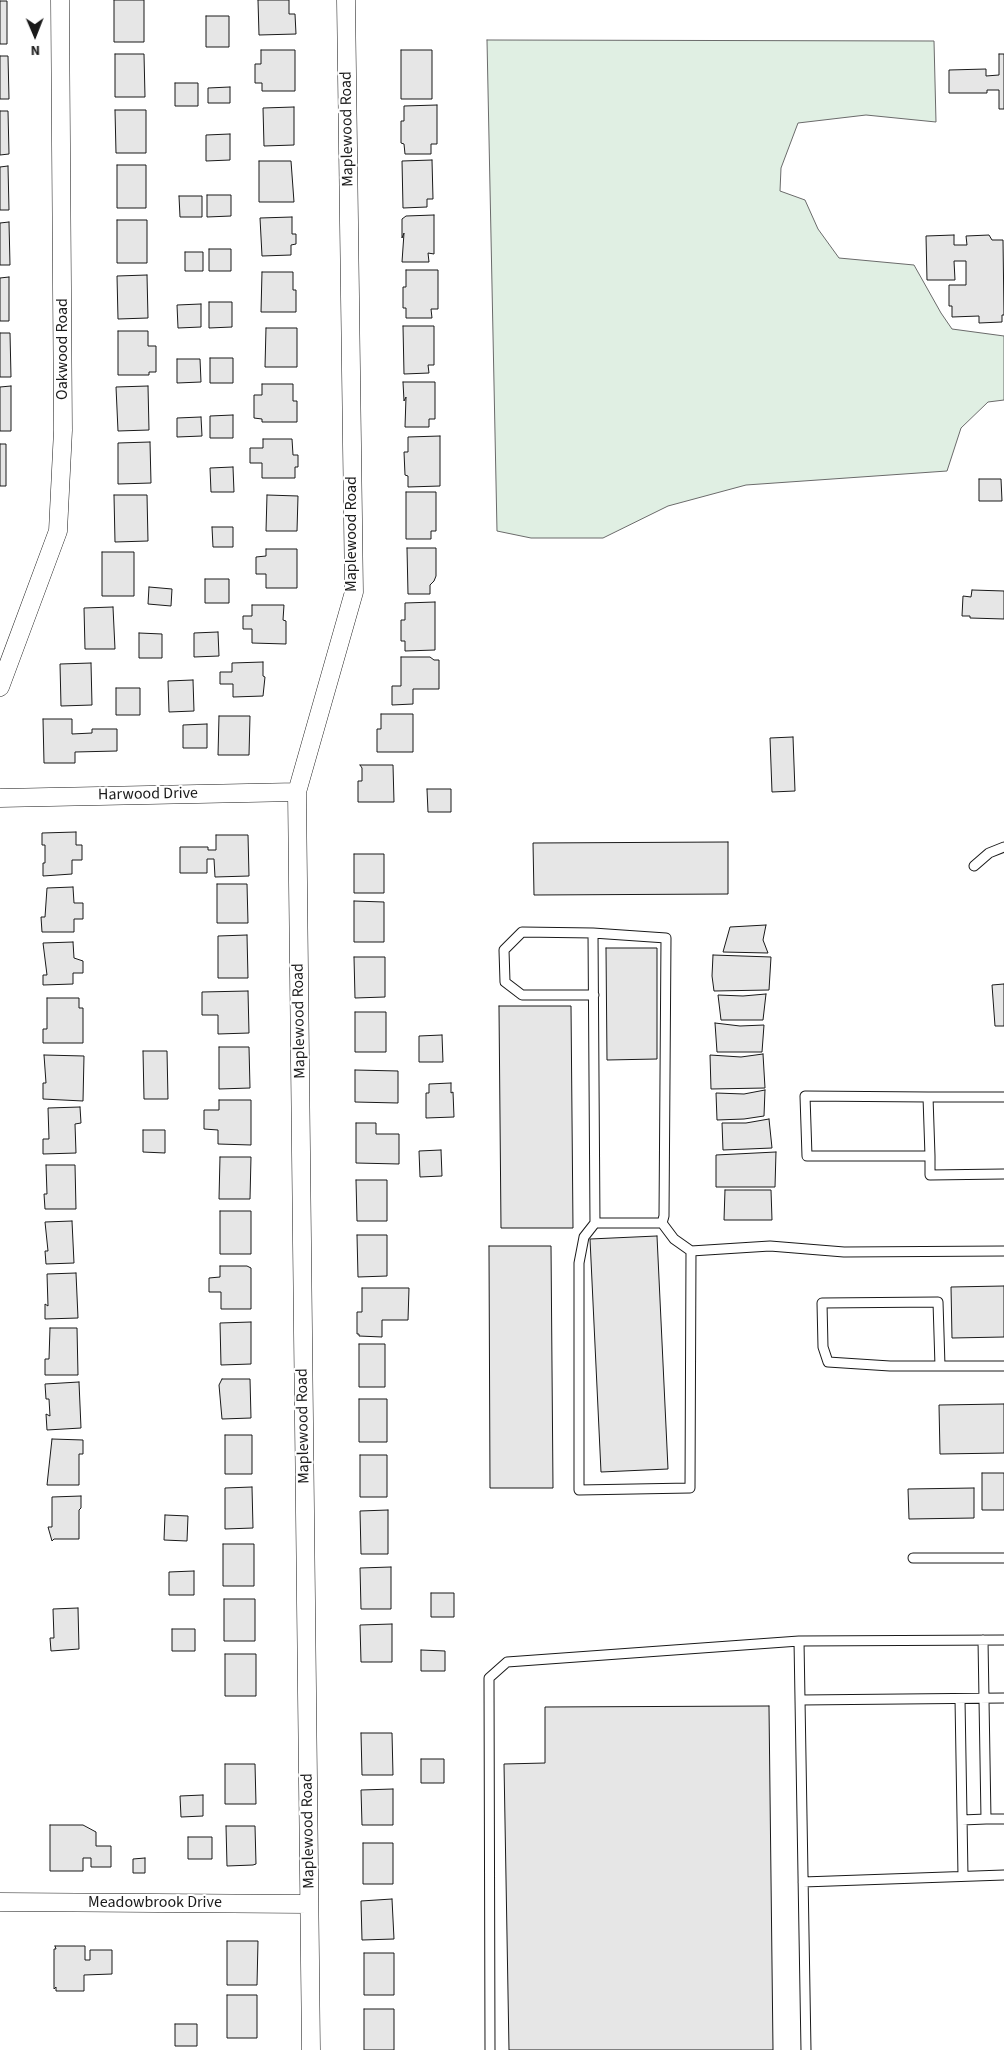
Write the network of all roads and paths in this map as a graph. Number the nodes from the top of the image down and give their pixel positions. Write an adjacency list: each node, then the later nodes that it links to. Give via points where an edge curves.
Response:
1 (60, 0): 3 (street, Oakwood Road, via 63,430 58,530)
2 (346, 0): 4 (street, Maplewood Road, via 354,592)
3 (0, 687)
4 (297, 792): 5 (street, Harwood Drive); 36 (street, Maplewood Road)
5 (0, 798)
6 (1004, 847): 7 (lane, via 989,853)
7 (974, 866)
8 (593, 934): 9 (lane); 9 (lane, via 522,932 504,950 505,982 522,995); 15 (lane, via 666,938)
9 (594, 995): 14 (lane)
10 (928, 1097): 11 (lane); 12 (lane); 12 (lane, via 804,1096 807,1156)
11 (1004, 1097)
12 (930, 1156): 13 (lane, via 930,1175)
13 (1004, 1174)
14 (595, 1223): 15 (lane); 16 (lane, via 584,1236 579,1264 579,1490 690,1488)
15 (662, 1223): 16 (lane, via 674,1239)
16 (690, 1251): 17 (lane, via 770,1246 844,1252)
17 (1004, 1251)
18 (940, 1366): 18 (lane, via 828,1362 823,1347 822,1303 938,1302); 19 (lane)
19 (1004, 1366)
20 (913, 1558): 21 (lane)
21 (1004, 1558)
22 (983, 1640): 23 (lane); 24 (lane); 25 (lane)
23 (1004, 1640)
24 (799, 1641): 28 (lane); 38 (lane, via 507,1662 489,1678)
25 (984, 1698): 26 (lane); 27 (lane); 29 (lane)
26 (1004, 1698)
27 (960, 1699): 28 (lane); 31 (lane)
28 (801, 1700): 34 (lane)
29 (986, 1819): 30 (lane); 31 (lane)
30 (1004, 1819)
31 (962, 1820): 33 (lane)
32 (1004, 1874): 33 (lane)
33 (963, 1876): 34 (lane)
34 (803, 1882): 39 (lane)
35 (0, 1902): 36 (street, Meadowbrook Drive)
36 (310, 1904): 37 (street, Maplewood Road)
37 (311, 2050)
38 (490, 2050)
39 (806, 2050)

